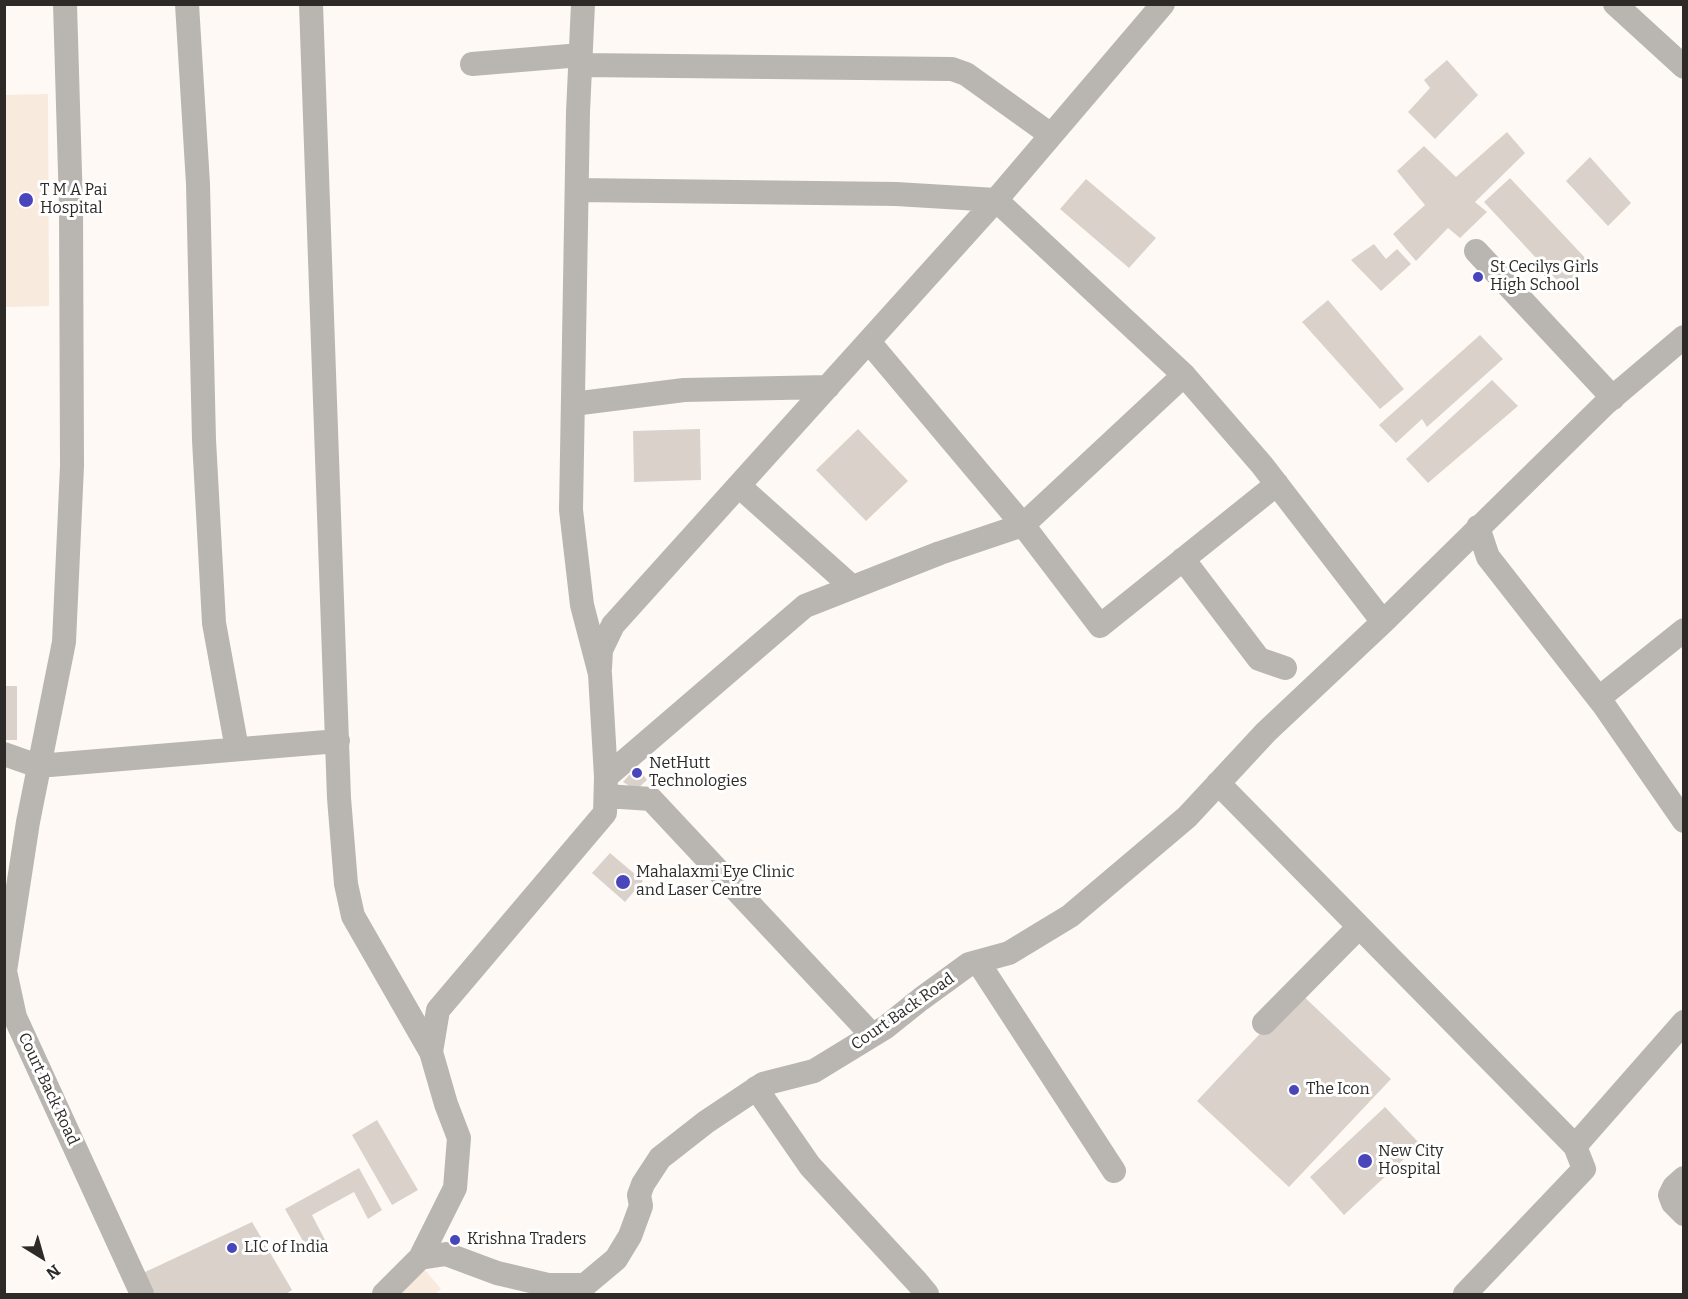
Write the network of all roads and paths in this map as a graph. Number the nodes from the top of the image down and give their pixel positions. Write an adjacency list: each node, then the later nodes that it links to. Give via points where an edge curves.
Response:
1 (65, 4): 34 (street, Court Back Road, via 72,466 64,642)
2 (187, 4): 32 (street, via 198,184 204,440 214,623)
3 (311, 4): 31 (street)
4 (583, 4): 7 (street)
5 (1162, 4): 10 (street)
6 (1616, 4): 9 (street)
7 (581, 60): 8 (street); 10 (street, via 952,69 966,74); 11 (street)
8 (472, 63)
9 (1683, 67)
10 (1051, 135): 12 (street)
11 (578, 190): 12 (street, via 885,194); 19 (street)
12 (996, 201): 15 (street); 16 (street)
13 (1476, 251): 18 (street)
14 (1683, 337): 18 (street, Court Back Road)
15 (869, 342): 17 (street); 22 (street)
16 (1184, 375): 20 (street); 22 (street)
17 (828, 387): 19 (street, via 684,390); 21 (street)
18 (1613, 398): 23 (street, Court Back Road)
19 (573, 404): 29 (street, via 571,510 582,605)
20 (1277, 484): 24 (street); 26 (street)
21 (739, 486): 25 (street); 29 (street, via 614,625 601,650)
22 (1023, 525): 24 (street, via 1100,626); 25 (street)
23 (1478, 527): 26 (street, Court Back Road); 30 (street, via 1488,557)
24 (1184, 559): 28 (street, via 1259,659)
25 (852, 587): 36 (street, via 804,606)
26 (1383, 622): 35 (street, Court Back Road)
27 (1683, 630): 30 (street)
28 (1285, 668)
29 (600, 674): 36 (street)
30 (1599, 698): 37 (street)
31 (338, 741): 32 (street); 43 (street, via 346,884 353,916)
32 (237, 750): 34 (street)
33 (4, 754): 34 (street)
34 (38, 766): 50 (street, Court Back Road, via 5,971 15,1017)
35 (1218, 783): 38 (street); 39 (street, Court Back Road, via 1187,817 1070,916 1009,953)
36 (606, 786): 42 (street, via 651,799); 43 (street, via 605,813 438,1010)
37 (1683, 821)
38 (1359, 927): 41 (street); 45 (street)
39 (978, 962): 42 (street, Court Back Road, via 969,964); 46 (street)
40 (1683, 1022): 45 (street)
41 (1264, 1023)
42 (872, 1035): 44 (street, Court Back Road, via 814,1071)
43 (431, 1052): 49 (street, via 459,1138 455,1188)
44 (756, 1088): 49 (street, Court Back Road, via 660,1158 639,1195 640,1206 630,1236 616,1259 585,1285 548,1285 497,1273 446,1254); 52 (street, via 810,1166)
45 (1575, 1146): 53 (street, via 1584,1169)
46 (1114, 1171)
47 (1683, 1178): 48 (street, via 1670,1195)
48 (1683, 1214)
49 (420, 1258): 51 (street)
50 (142, 1294)
51 (384, 1294)
52 (927, 1294)
53 (1465, 1294)

